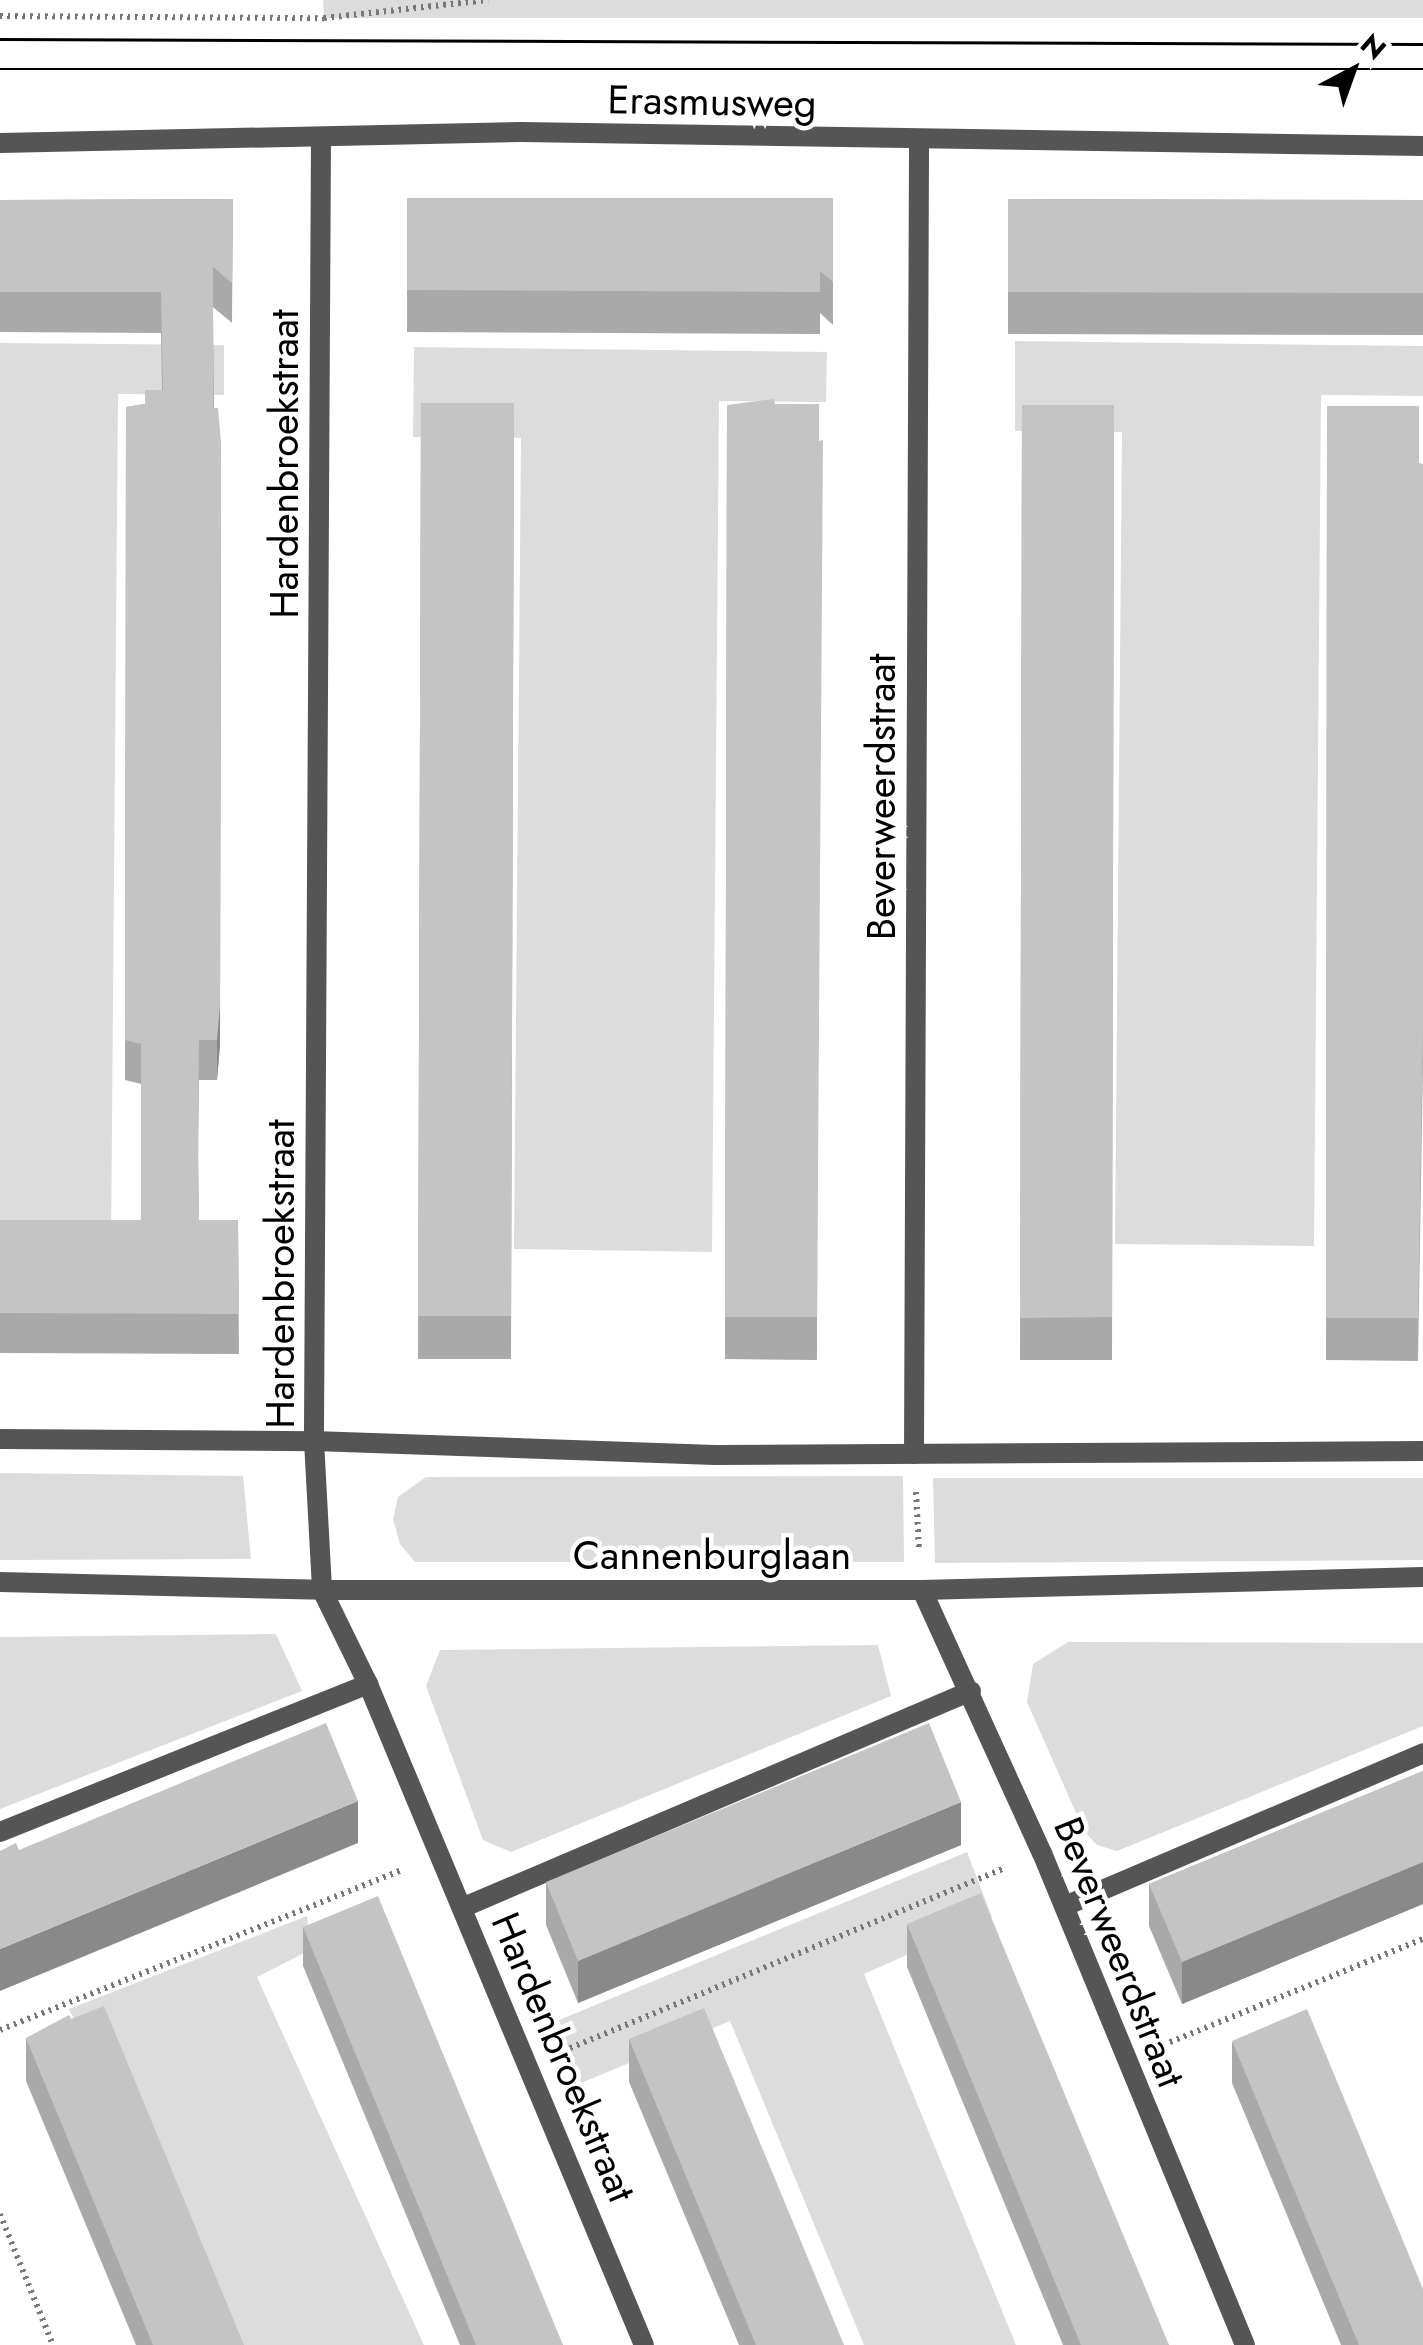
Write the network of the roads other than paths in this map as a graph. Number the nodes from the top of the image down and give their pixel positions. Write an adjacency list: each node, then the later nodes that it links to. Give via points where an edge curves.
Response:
1 (320, 137): 2 (street, Erasmusweg, via 521,132); 3 (street, Erasmusweg); 6 (street, Hardenbroekstraat)
2 (918, 140): 4 (street, Erasmusweg); 8 (street, Beverweerdstraat)
3 (0, 143)
4 (1423, 146)
5 (0, 1439): 6 (street)
6 (314, 1442): 8 (street); 11 (street, Hardenbroekstraat)
7 (1423, 1450): 8 (street)
8 (914, 1454)
9 (1423, 1577): 12 (street, Cannenburglaan)
10 (0, 1582): 11 (street, Cannenburglaan)
11 (322, 1590): 12 (street, Cannenburglaan); 13 (street, Hardenbroekstraat)
12 (922, 1590): 14 (street, Beverweerdstraat)
13 (368, 1684): 16 (street); 18 (street, Hardenbroekstraat)
14 (971, 1690): 17 (street, Beverweerdstraat); 18 (street)
15 (1423, 1753): 17 (street)
16 (0, 1832)
17 (1065, 1906): 20 (street, Beverweerdstraat)
18 (464, 1908): 19 (street, Hardenbroekstraat)
19 (644, 2345)
20 (1245, 2345)

